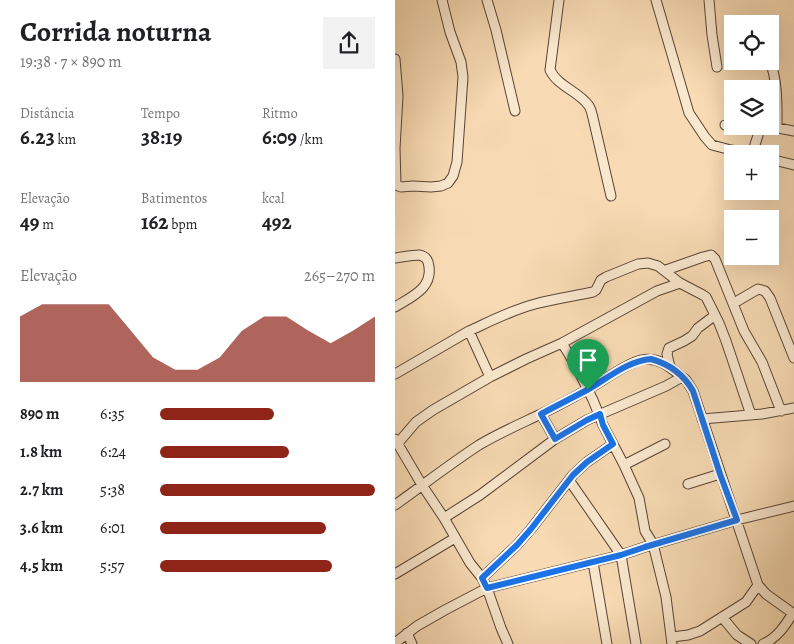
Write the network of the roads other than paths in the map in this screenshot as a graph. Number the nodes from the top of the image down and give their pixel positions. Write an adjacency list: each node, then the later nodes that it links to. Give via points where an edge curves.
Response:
1 (443, 0): 11 (street, via 463,77 457,162 453,176 441,186 397,186)
2 (487, 0): 8 (street)
3 (559, 0): 15 (street, via 550,70 553,77 589,106)
4 (656, 0): 12 (street, via 689,113 712,145)
5 (709, 0): 7 (street)
6 (395, 59): 11 (street, via 398,96)
7 (717, 67)
8 (515, 111)
9 (779, 128): 10 (street)
10 (794, 131)
11 (395, 148)
12 (724, 148)
13 (779, 162): 14 (street)
14 (794, 166)
15 (611, 196)
16 (395, 258): 20 (street, via 424,257 429,272 425,286)
17 (666, 270): 18 (street); 19 (street, via 711,255); 22 (street, via 648,263 638,264 601,280 593,292 534,304)
18 (680, 282): 21 (street, via 706,297); 23 (street, via 657,291)
19 (733, 303): 24 (street, via 758,289 765,291); 31 (street, via 762,362)
20 (395, 307)
21 (714, 316): 25 (street, via 692,336 669,348); 34 (street, via 727,341)
22 (469, 331): 26 (street); 27 (street)
23 (562, 343): 27 (street); 29 (street)
24 (794, 358)
25 (670, 367): 28 (street); 29 (street, via 651,359 641,360)
26 (395, 374)
27 (490, 377): 37 (street, via 433,410)
28 (682, 377): 33 (street); 35 (street, via 693,391)
29 (588, 390): 32 (street); 33 (street)
30 (794, 408): 31 (street)
31 (781, 411): 34 (street)
32 (541, 414): 36 (street); 44 (street, via 480,445)
33 (600, 414): 36 (street); 38 (street)
34 (751, 415): 35 (street)
35 (702, 419): 41 (street)
36 (555, 439): 47 (street, via 481,495)
37 (397, 441): 44 (street)
38 (613, 444): 40 (street); 42 (street, via 587,462)
39 (665, 444): 40 (street)
40 (624, 465): 50 (street, via 639,498 645,531)
41 (720, 474): 43 (street); 48 (street)
42 (569, 480): 51 (street); 54 (street, via 517,545)
43 (688, 484)
44 (422, 485): 45 (street); 47 (street)
45 (395, 504)
46 (794, 506): 48 (street)
47 (444, 518): 49 (street)
48 (737, 520): 50 (street); 55 (street)
49 (455, 538): 53 (street); 54 (street)
50 (653, 544): 51 (street); 60 (street)
51 (621, 555): 52 (street); 65 (street)
52 (593, 562): 56 (street); 64 (street)
53 (395, 574)
54 (482, 578): 56 (street)
55 (759, 585): 57 (street); 58 (street, via 746,602)
56 (487, 588): 59 (street); 63 (street)
57 (794, 614): 67 (street, via 784,629)
58 (722, 617): 60 (street, via 693,634); 66 (street, via 737,635)
59 (407, 633): 61 (street); 62 (street)
60 (672, 640)
61 (395, 643)
62 (412, 644)
63 (508, 644)
64 (607, 644)
65 (637, 644)
66 (751, 644)
67 (763, 644)

